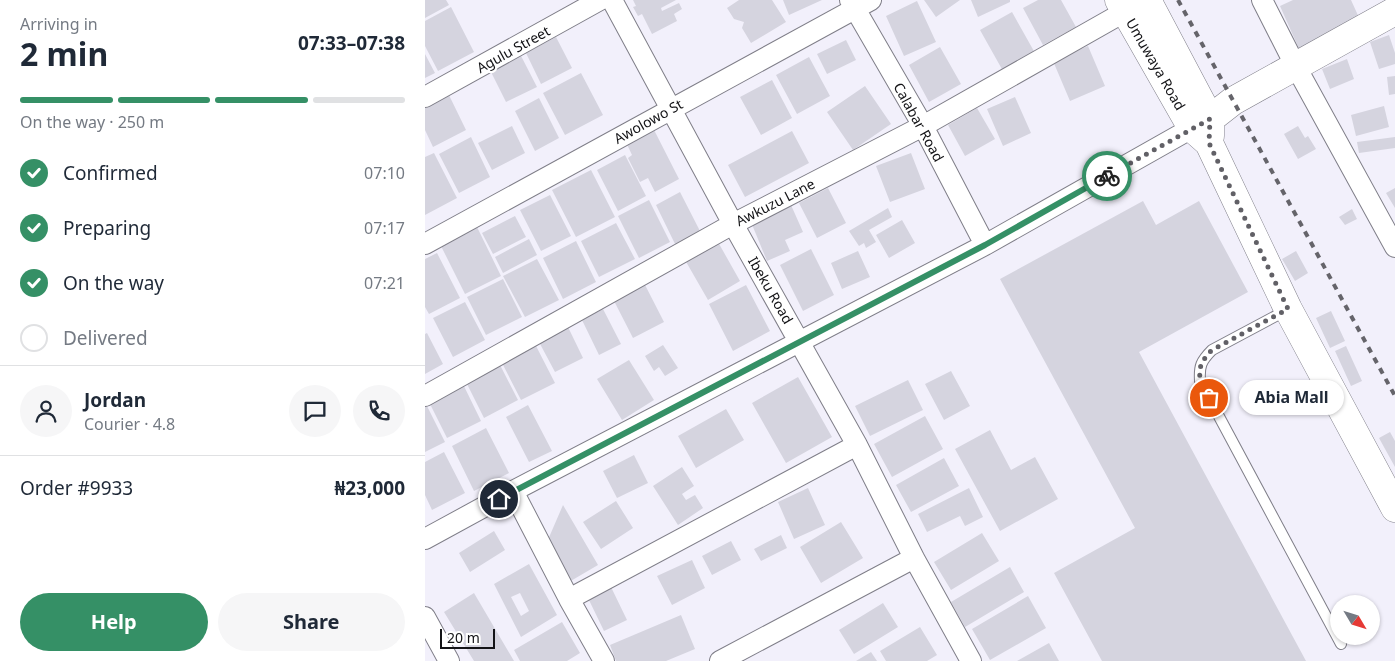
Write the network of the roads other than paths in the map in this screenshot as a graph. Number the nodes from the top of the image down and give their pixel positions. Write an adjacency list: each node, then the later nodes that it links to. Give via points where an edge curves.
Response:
1 (600, 0): 8 (street, Agulu Street)
2 (612, 0): 9 (street, Ibeku Road)
3 (1262, 0): 7 (street)
4 (859, 3): 9 (street, Awolowo St); 10 (street, Calabar Road)
5 (1131, 4): 10 (street, Awkuzu Lane); 11 (street, Umuwaya Road)
6 (1395, 11): 7 (street)
7 (1295, 65): 11 (street, via 1233,101); 15 (street)
8 (425, 97)
9 (671, 108): 12 (street, Ibeku Road); 13 (street, Awolowo St)
10 (923, 126): 12 (street, Awkuzu Lane); 14 (street, Calabar Road)
11 (1204, 130): 14 (street); 16 (street, Umuwaya Road)
12 (733, 224): 17 (street, Ibeku Road); 18 (street, Awkuzu Lane)
13 (425, 244)
14 (985, 245): 17 (street)
15 (1395, 247)
16 (1288, 309): 21 (street, Umuwaya Road); 26 (lane, via 1212,350 1199,370 1200,381)
17 (800, 342): 19 (street, Ibeku Road); 20 (street)
18 (425, 396)
19 (857, 445): 23 (street, Ibeku Road); 24 (street)
20 (513, 491): 22 (street); 24 (street)
21 (1395, 508)
22 (425, 539)
23 (914, 558): 27 (street, Ibeku Road); 30 (street)
24 (569, 599): 29 (street)
25 (425, 617): 28 (street)
26 (1330, 623)
27 (969, 660)
28 (449, 661)
29 (604, 661)
30 (720, 661)

